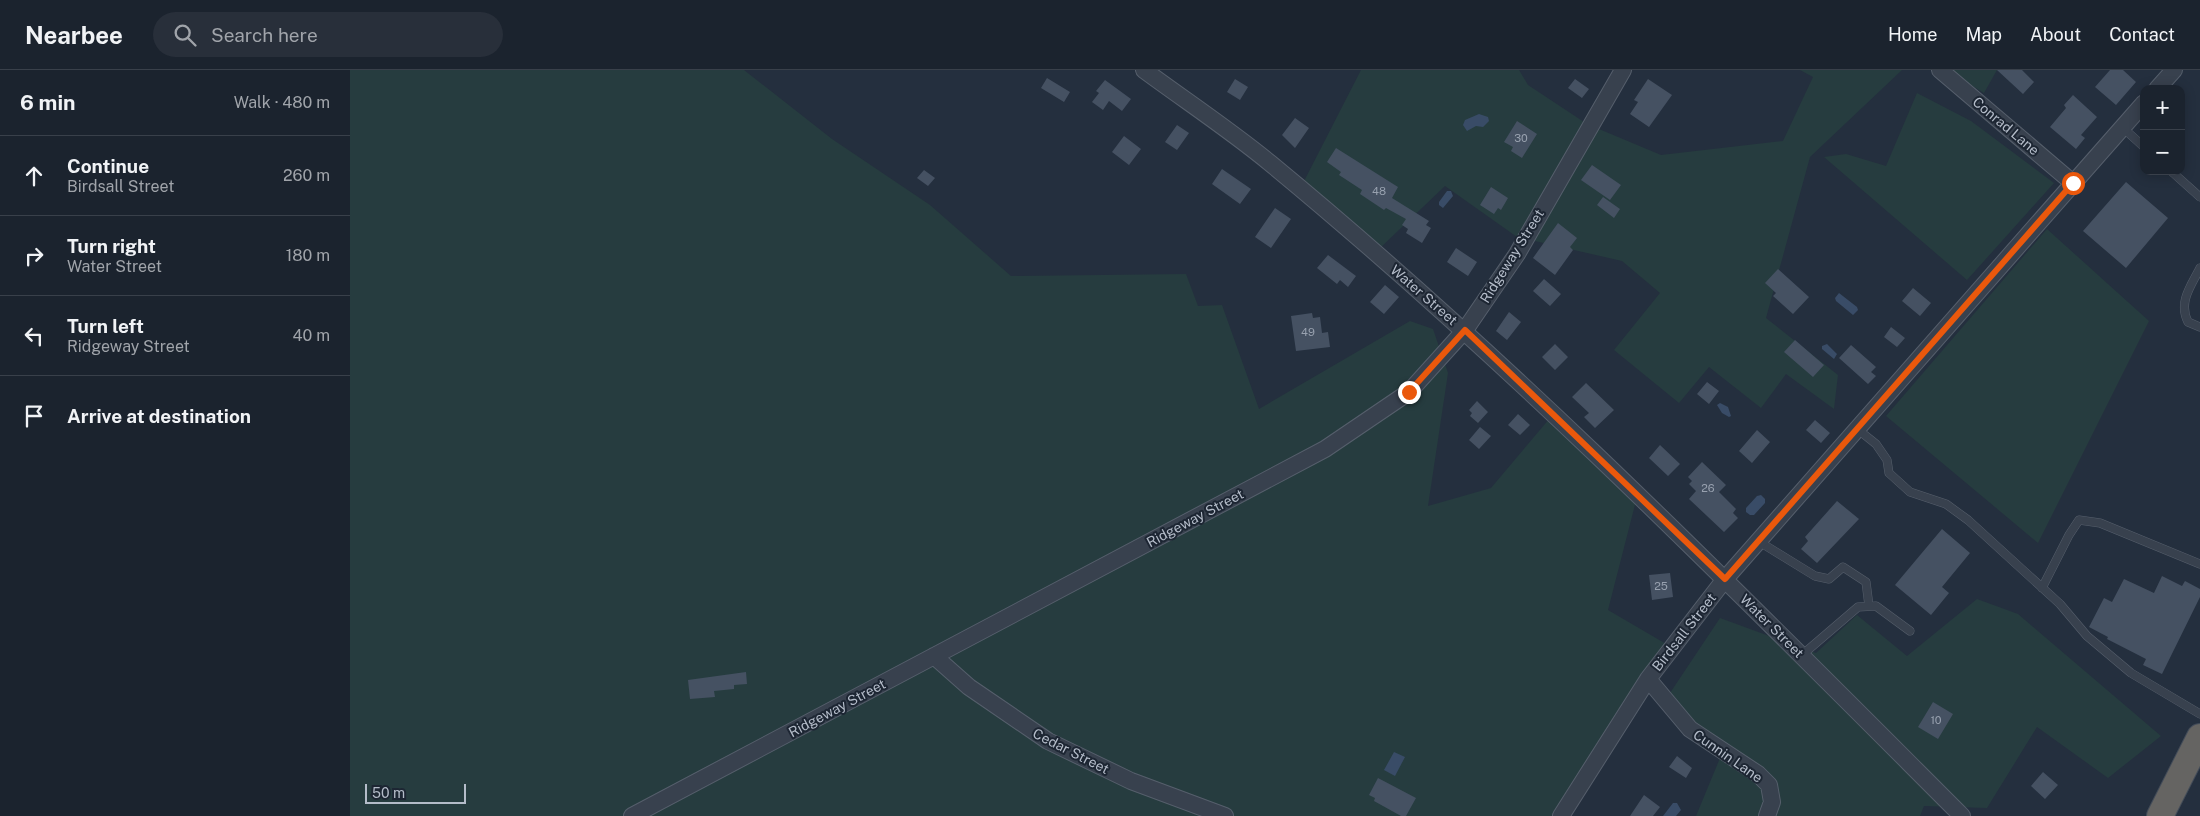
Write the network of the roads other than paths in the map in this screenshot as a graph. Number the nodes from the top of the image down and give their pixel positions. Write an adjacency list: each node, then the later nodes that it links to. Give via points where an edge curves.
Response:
1 (1144, 70): 14 (street, Water Street, via 1268,161)
2 (1623, 70): 14 (street, Ridgeway Street, via 1517,254)
3 (1940, 70): 10 (street, Conrad Lane)
4 (2174, 70): 5 (street)
5 (2161, 85)
6 (2140, 107): 7 (street, Birdsall Street)
7 (2122, 127): 8 (lane); 10 (street, Birdsall Street)
8 (2140, 143)
9 (2175, 175): 11 (lane)
10 (2073, 183): 15 (street, Birdsall Street)
11 (2200, 198)
12 (2200, 268): 13 (lane, via 2183,308 2188,322)
13 (2200, 327)
14 (1465, 330): 18 (street, Water Street); 23 (street, Ridgeway Street, via 1409,392 1325,449)
15 (1856, 428): 16 (street, Birdsall Street); 19 (lane, via 1876,444 1887,460 1889,473 1910,492 1946,504 1968,520)
16 (1758, 541): 18 (street, Birdsall Street); 20 (lane, via 1815,576 1830,579 1843,567 1848,568 1866,582)
17 (2200, 564): 19 (lane, via 2100,523 2079,520)
18 (1725, 579): 22 (street, Water Street); 24 (street, Birdsall Street)
19 (2042, 588): 25 (lane, via 2088,636 2131,673)
20 (1869, 606): 21 (lane, via 1876,606); 22 (lane, via 1858,606)
21 (1910, 631)
22 (1802, 655): 31 (street, Water Street)
23 (934, 656): 27 (street, Ridgeway Street); 28 (street, Cedar Street, via 969,687 1048,741 1131,781)
24 (1648, 679): 29 (street, Birdsall Street); 30 (street, Cunnin Lane, via 1690,729 1758,774 1769,785 1772,802)
25 (2200, 714)
26 (2198, 745): 32 (highway)
27 (632, 816)
28 (1225, 816)
29 (1561, 816)
30 (1767, 816)
31 (1962, 816)
32 (2160, 816)

